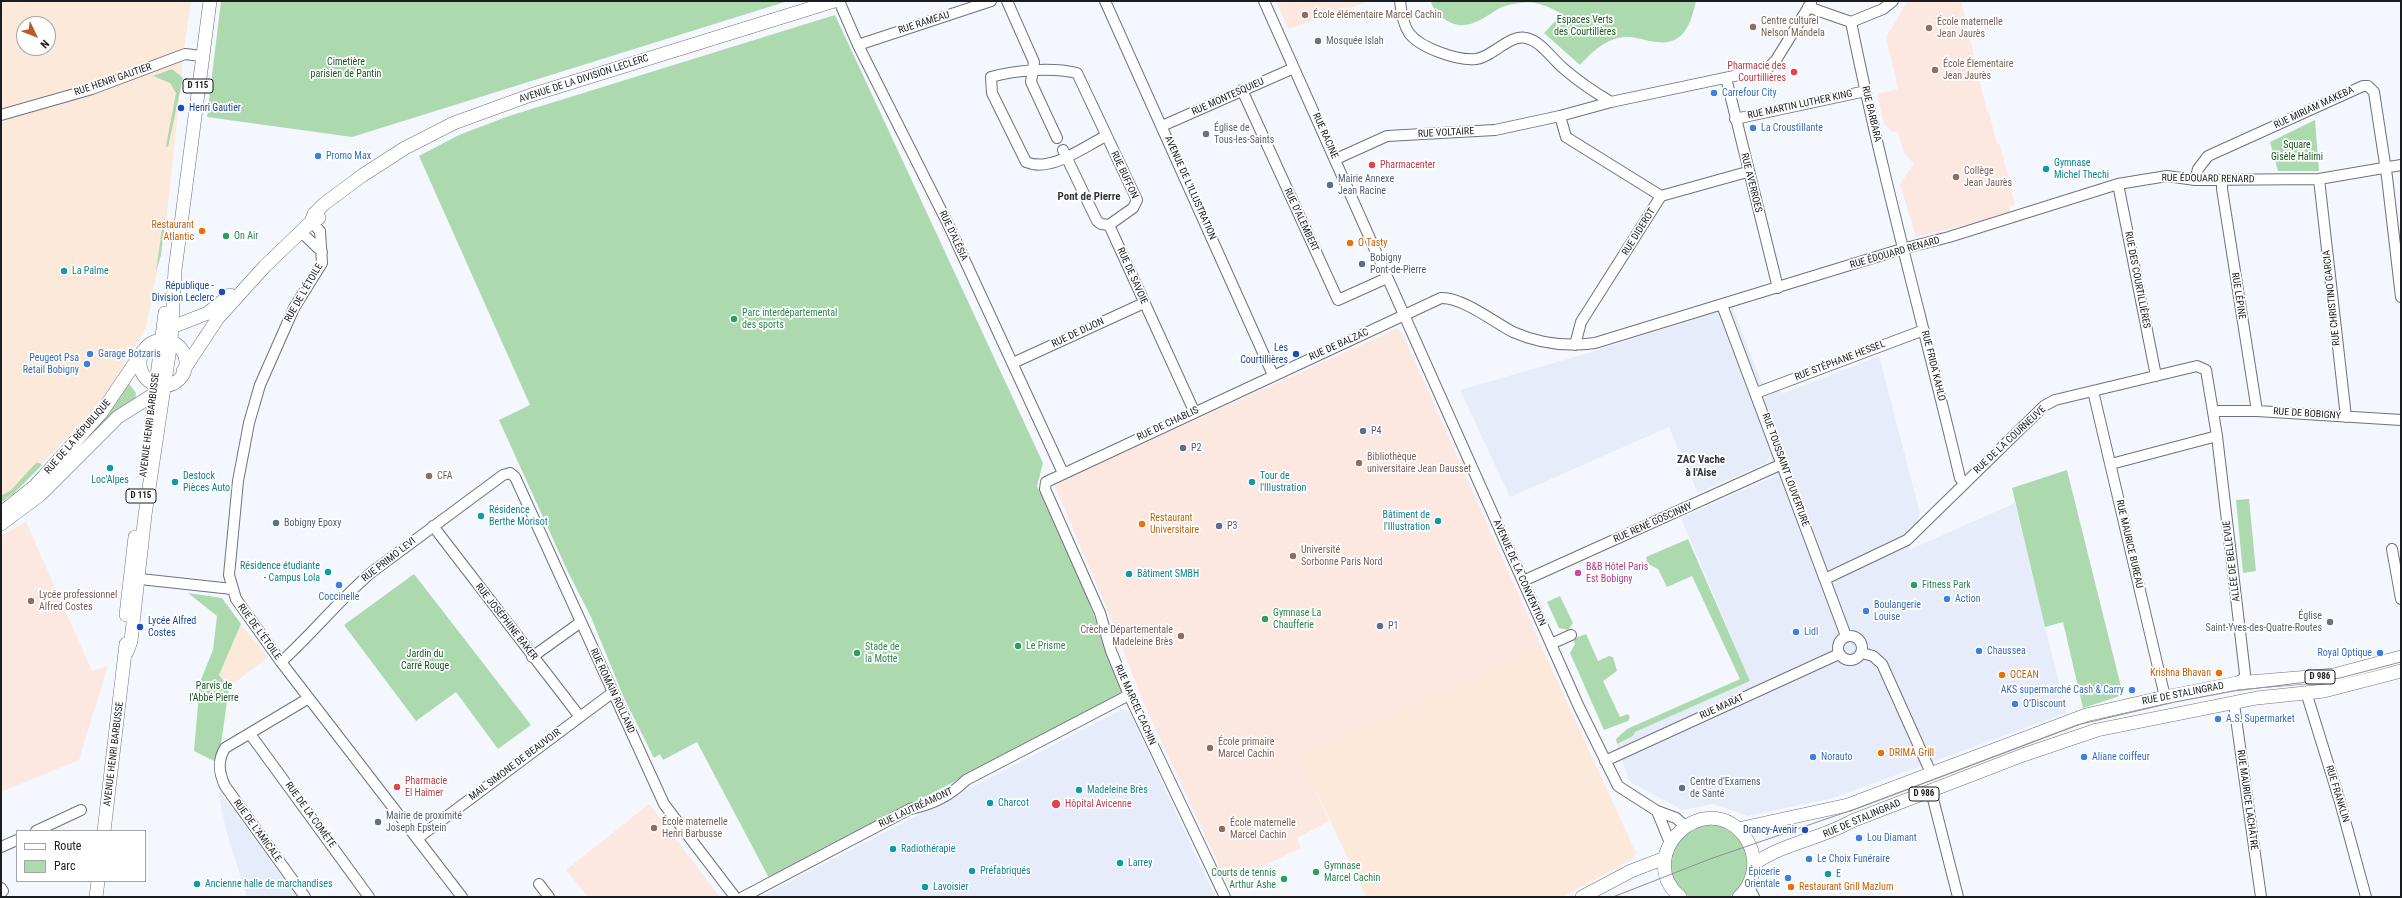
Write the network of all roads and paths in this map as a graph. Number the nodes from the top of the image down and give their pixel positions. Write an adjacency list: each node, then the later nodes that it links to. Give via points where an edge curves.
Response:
1 (210, 1): 13 (main road, AVENUE HENRI BARBUSSE / D 115)
2 (834, 1): 36 (main road, AVENUE DE LA DIVISION LECLERC, via 474,115 405,148 347,188 326,212)
3 (839, 1): 12 (street, RUE D'ALÉSIA)
4 (991, 1): 12 (street, RUE RAMEAU)
5 (1007, 1): 15 (street, via 1034,62)
6 (1105, 1): 23 (street, AVENUE DE L'ILLUSTRATION)
7 (1264, 1): 14 (street, RUE RACINE)
8 (1400, 1): 19 (street, via 1401,12 1410,33 1425,46 1447,55 1476,59 1496,52 1511,40 1524,38 1534,41 1563,68)
9 (1893, 1): 11 (street, via 1877,12)
10 (1810, 4): 11 (street); 16 (street, RUE VOLTAIRE, via 1776,60 1766,69)
11 (1851, 22): 18 (street, RUE BARBARA)
12 (858, 45): 54 (street, RUE D'ALÉSIA, via 948,224)
13 (202, 56): 20 (street, RUE HENRI GAUTIER, via 185,54 92,89); 42 (main road, AVENUE HENRI BARBUSSE / D 115)
14 (1294, 68): 17 (street, RUE MONTESQUIEU); 27 (street, RUE RACINE)
15 (1033, 71): 24 (street, via 1066,70 1076,73); 25 (street, via 1031,82); 26 (street, via 1022,70 991,77 992,93 1026,162 1047,165)
16 (1726, 78): 19 (street, RUE VOLTAIRE); 22 (street, RUE AVERROES)
17 (1242, 90): 23 (street, RUE MONTESQUIEU); 43 (street, RUE D'ALEMBERT, via 1338,300)
18 (1866, 91): 22 (street, RUE MARTIN LUTHER KING); 39 (street, RUE BARBARA)
19 (1611, 102): 21 (street, RUE VOLTAIRE)
20 (1, 115)
21 (1560, 116): 27 (street, RUE VOLTAIRE, via 1495,130 1387,136); 35 (street, via 1566,137)
22 (1735, 119): 30 (street, RUE AVERROES)
23 (1162, 126): 56 (street, AVENUE DE L'ILLUSTRATION)
24 (1106, 136): 26 (street); 37 (street, RUE BUFFON, via 1137,200 1133,208)
25 (1057, 138)
26 (1064, 153): 37 (street, RUE DE SAVOIE, via 1097,220 1101,224)
27 (1336, 159): 43 (street, RUE RACINE)
28 (2401, 165): 29 (street, RUE ÉDOUARD RENARD)
29 (2385, 168): 31 (street, RUE ÉDOUARD RENARD); 32 (street, RUE MIRIAM MAKEBA, via 2373,90 2363,86 2208,156 2198,169); 45 (street)
30 (1748, 172): 35 (street); 44 (street, RUE AVERROES)
31 (2319, 179): 33 (street, RUE ÉDOUARD RENARD); 64 (street, RUE CHRISTINO GARCIA)
32 (2195, 180): 33 (street, RUE ÉDOUARD RENARD); 34 (street, RUE ÉDOUARD RENARD, via 2167,176)
33 (2222, 180): 63 (street, RUE LÉPINE)
34 (2118, 184): 39 (street, RUE ÉDOUARD RENARD, via 1949,237); 57 (street, RUE DES COURTILLIÈRES)
35 (1661, 196): 52 (street, RUE DIDEROT, via 1581,322)
36 (311, 222): 38 (main road, AVENUE DE LA DIVISION LECLERC); 40 (street, RUE DE L'ÉTOILE, via 320,231)
37 (1109, 225): 46 (street, RUE DE SAVOIE)
38 (301, 232): 40 (street, RUE DE L'ÉTOILE); 41 (main road, AVENUE DE LA DIVISION LECLERC)
39 (1902, 249): 44 (street, RUE ÉDOUARD RENARD); 50 (street, RUE FRIDA KAHLO)
40 (322, 252): 79 (street, RUE DE L'ÉTOILE, via 321,266 302,293 273,352 260,384 249,423 238,481 229,575)
41 (266, 266): 49 (main road, AVENUE DE LA DIVISION LECLERC, via 254,272 208,313); 55 (main road, AVENUE DE LA DIVISION LECLERC, via 218,318)
42 (175, 270): 49 (main road, AVENUE HENRI BARBUSSE / D 115); 51 (main road, AVENUE HENRI BARBUSSE / D 115, via 167,295)
43 (1387, 278): 48 (street, RUE RACINE)
44 (1778, 288): 47 (street, RUE ÉDOUARD RENARD)
45 (2401, 297)
46 (1144, 303): 54 (street, RUE DE DIJON); 61 (street, RUE DE SAVOIE)
47 (1722, 305): 52 (street, RUE ÉDOUARD RENARD, via 1595,343); 60 (street, RUE TOUSSAINT LOUVERTURE)
48 (1405, 315): 52 (street, RUE ÉDOUARD RENARD, via 1441,298 1448,298 1531,339 1548,344); 56 (street, RUE DE BALZAC); 78 (street, AVENUE DE LA CONVENTION)
49 (172, 327): 51 (main road, AVENUE DE LA DIVISION LECLERC)
50 (1924, 330): 60 (street, RUE STÉPHANE HESSEL); 71 (street, RUE FRIDA KAHLO, via 1960,478)
51 (166, 341): 53 (main road, via 151,343); 55 (main road, via 179,346 186,364); 58 (main road, AVENUE HENRI BARBUSSE / D 115)
52 (1575, 345)
53 (143, 351): 58 (main road, via 140,360 141,370); 72 (main road, RUE DE LA RÉPUBLIQUE, via 97,417 26,495)
54 (1013, 364): 70 (street, RUE D'ALÉSIA)
55 (183, 371): 58 (main road, RUE DE LA RÉPUBLIQUE, via 173,382)
56 (1273, 375): 61 (street, RUE DE CHABLIS)
57 (2156, 376): 59 (street, RUE DE LA COURNEUVE); 62 (street, RUE DE LA COURNEUVE, via 2202,367 2206,370)
58 (158, 389): 73 (main road, RUE DE LA RÉPUBLIQUE, via 118,416 40,495); 76 (main road, AVENUE HENRI BARBUSSE / D 115, via 145,515)
59 (2093, 391): 68 (street, RUE MAURICE BUREAU); 71 (street, RUE DE LA COURNEUVE, via 2055,400 2044,406)
60 (1756, 393): 67 (street, RUE TOUSSAINT LOUVERTURE)
61 (1194, 411): 70 (street, RUE DE CHABLIS)
62 (2214, 411): 63 (street, RUE DE BOBIGNY); 66 (street, ALLÉE DE BELLEVUE)
63 (2257, 411): 64 (street, RUE DE BOBIGNY)
64 (2346, 417): 65 (street, RUE DE BOBIGNY)
65 (2401, 420)
66 (2217, 436): 68 (street); 91 (street, ALLÉE DE BELLEVUE, via 2245,674)
67 (1782, 464): 77 (street, RUE TOUSSAINT LOUVERTURE); 78 (street, RUE RENÉ GOSCINNY)
68 (2111, 464): 95 (street, RUE MAURICE BUREAU)
69 (510, 473): 74 (street, RUE PRIMO LEVI, via 503,475); 81 (street, RUE ROMAIN ROLLAND, via 514,476)
70 (1063, 473): 94 (street, RUE MARCEL CACHIN, via 1046,482 1045,489 1100,613 1111,651)
71 (1964, 482): 77 (street, RUE DE LA COURNEUVE, via 1907,540)
72 (1, 513)
73 (1, 524)
74 (432, 526): 87 (street, RUE JOSÉPHINE BAKER); 89 (street, RUE PRIMO LEVI, via 354,587 334,611)
75 (2392, 549): 80 (street)
76 (134, 578): 79 (street); 108 (main road, AVENUE HENRI BARBUSSE / D 115, via 131,641 127,652)
77 (1825, 578): 83 (street, RUE TOUSSAINT LOUVERTURE)
78 (1523, 581): 84 (street, AVENUE DE LA CONVENTION)
79 (232, 589): 89 (street, RUE DE L'ÉTOILE, via 236,599)
80 (2401, 599)
81 (580, 622): 87 (street); 93 (street, RUE ROMAIN ROLLAND)
82 (1571, 635): 84 (street)
83 (1846, 636): 85 (street, via 1854,636 1861,641); 86 (street, via 1838,645)
84 (1551, 644): 100 (street, AVENUE DE LA CONVENTION)
85 (1862, 653): 86 (street, via 1852,661 1844,659); 101 (street, via 1873,656 1882,664)
86 (1839, 654): 100 (street, RUE MARAT)
87 (532, 657): 98 (street, RUE JOSÉPHINE BAKER)
88 (2401, 657): 91 (main road, D 986, via 2334,675)
89 (281, 662): 96 (street, RUE DE L'ÉTOILE)
90 (2401, 672): 92 (main road, D 986, via 2350,685)
91 (2237, 683): 95 (main road, RUE DE STALINGRAD / D 986); 97 (main road, RUE DE STALINGRAD)
92 (2306, 692): 97 (main road, D 986, via 2257,698); 132 (street, RUE FRANKLIN)
93 (612, 693): 98 (street, MAIL SIMONE DE BEAUVOIR); 124 (street, RUE ROMAIN ROLLAND, via 664,804)
94 (1129, 696): 125 (street, RUE LAUTRÉAMONT, via 966,780 956,790 924,806 910,809); 126 (street, RUE MARCEL CACHIN)
95 (2165, 696): 101 (main road, RUE DE STALINGRAD / D 986, via 2056,725)
96 (309, 698): 99 (street); 109 (street, RUE DE L'ÉTOILE)
97 (2234, 704): 102 (main road, RUE DE STALINGRAD / D 986, via 2097,730 2023,755); 131 (street, RUE MAURICE LACHÂTRE)
98 (580, 717): 109 (street, MAIL SIMONE DE BEAUVOIR)
99 (250, 734): 120 (street, RUE DE L'AMICALE, via 225,748 219,762 220,775 225,786); 121 (street, RUE DE LA COMÈTE)
100 (1605, 761): 104 (street, AVENUE DE LA CONVENTION, via 1620,789)
101 (1931, 773): 106 (main road, RUE DE STALINGRAD / D 986, via 1848,805)
102 (1931, 791): 114 (main road, RUE DE STALINGRAD / D 986, via 1852,821 1834,832 1768,854); 130 (street)
103 (81, 810): 107 (street)
104 (1657, 812): 105 (street, AVENUE DE LA CONVENTION, via 1676,818); 111 (street)
105 (1685, 826): 106 (main road, via 1703,820 1717,820); 111 (main road)
106 (1738, 829): 114 (main road, via 1750,845)
107 (38, 830)
108 (104, 830)
109 (418, 838): 122 (street, RUE DE L'ÉTOILE)
110 (16, 840): 112 (street)
111 (1670, 843): 113 (main road)
112 (1, 847)
113 (1665, 858): 118 (main road, via 1666,876); 127 (main road, via 1631,871)
114 (1754, 864): 117 (main road)
115 (98, 882): 119 (main road)
116 (538, 884): 123 (street)
117 (1748, 885): 128 (main road); 129 (street)
118 (1674, 896)
119 (96, 897)
120 (304, 897)
121 (370, 897)
122 (462, 897)
123 (548, 897)
124 (734, 897)
125 (744, 897)
126 (1225, 897)
127 (1582, 897)
128 (1738, 897)
129 (1754, 897)
130 (1958, 897)
131 (2261, 897)
132 (2366, 897)

